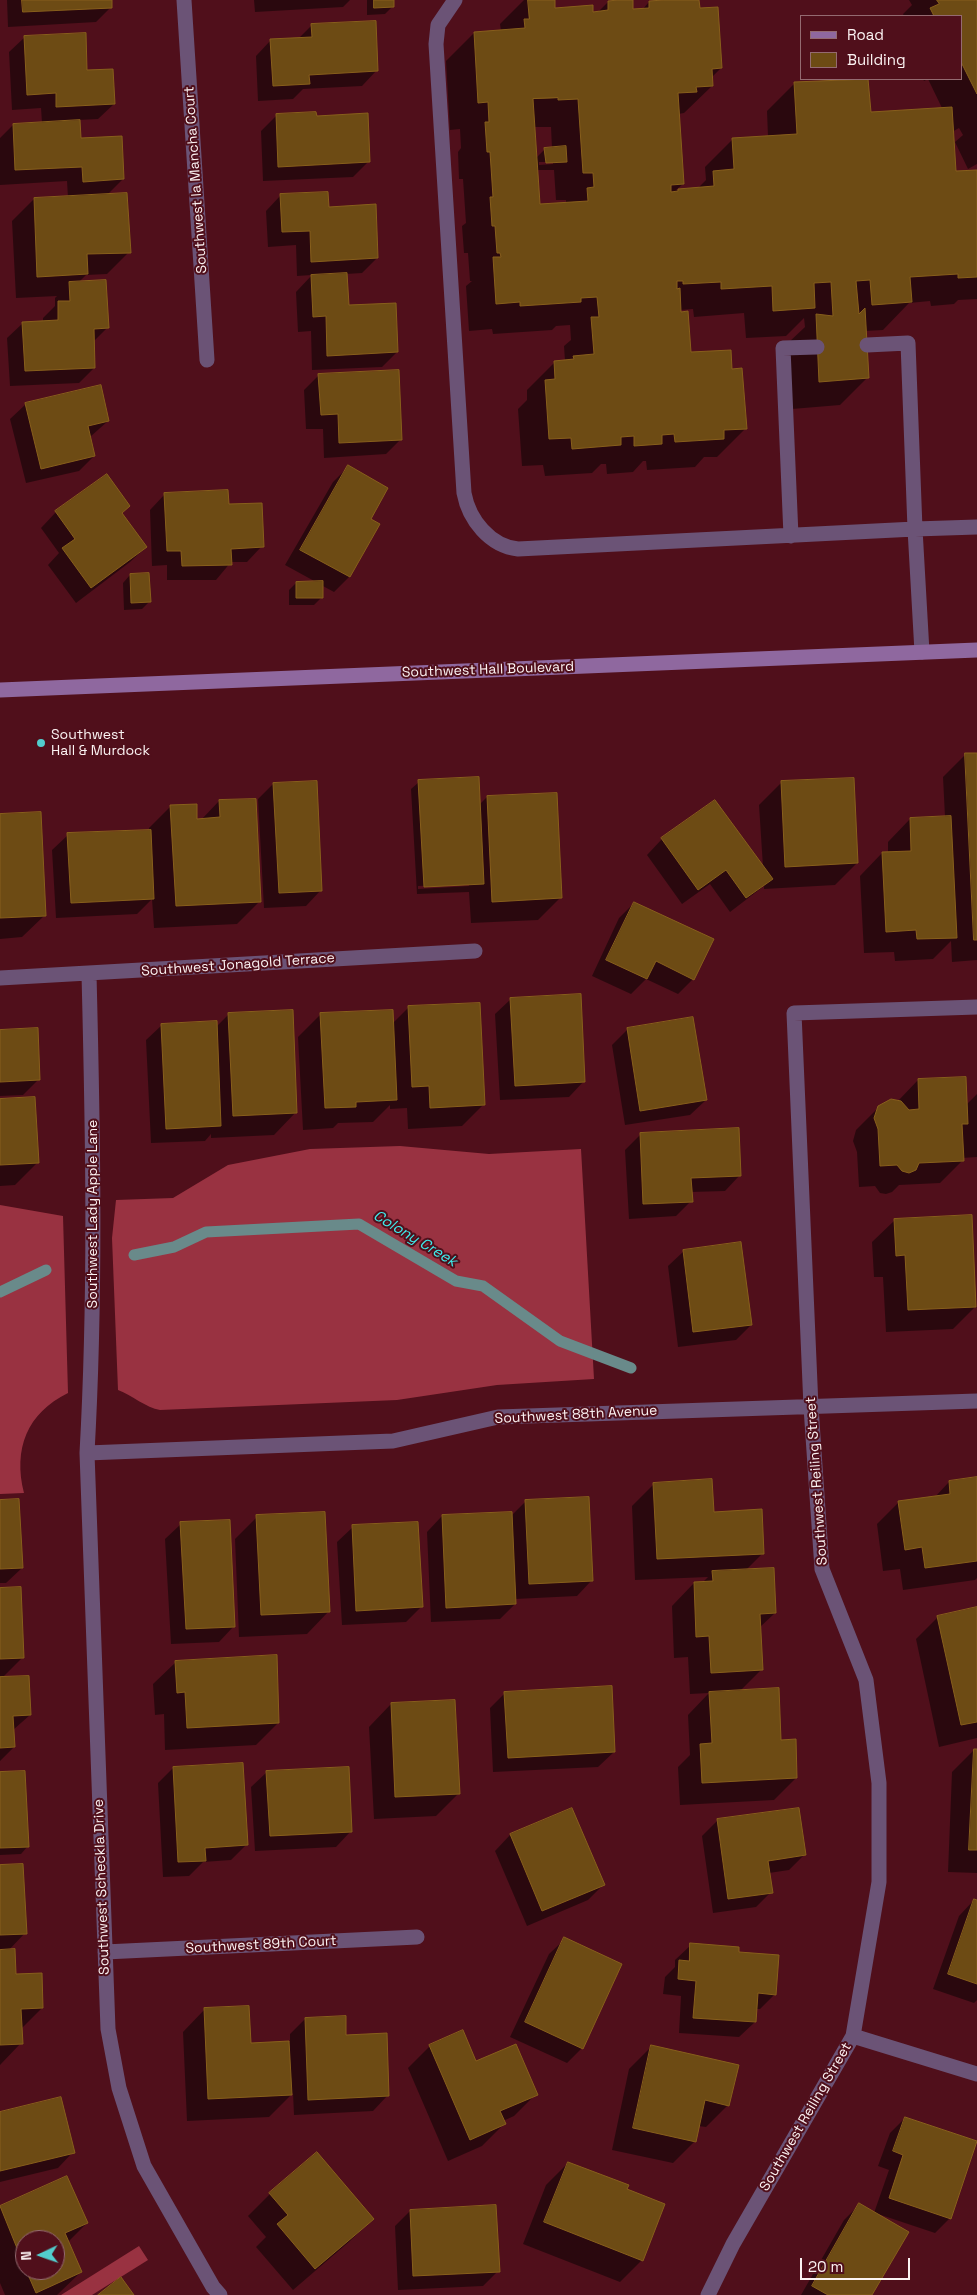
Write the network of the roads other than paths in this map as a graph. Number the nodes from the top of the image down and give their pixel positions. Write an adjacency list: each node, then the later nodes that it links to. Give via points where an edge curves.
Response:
1 (184, 0): 5 (street, Southwest la Mancha Court)
2 (455, 0): 8 (street, via 438,25 436,44 464,493 467,508 478,526 506,547 518,548)
3 (867, 345): 7 (street, via 908,343)
4 (817, 347): 8 (street, via 783,348)
5 (207, 360)
6 (977, 527): 7 (street)
7 (915, 529): 8 (street); 10 (street)
8 (791, 536)
9 (977, 650): 10 (main road, Southwest Hall Boulevard)
10 (922, 652): 11 (main road, Southwest Hall Boulevard)
11 (0, 690)
12 (475, 951): 13 (street, Southwest Jonagold Terrace)
13 (89, 974): 14 (street, Southwest Jonagold Terrace); 18 (street, Southwest Lady Apple Lane, via 95,1185)
14 (0, 978)
15 (977, 1007): 17 (street, Southwest Reiling Street, via 794,1013)
16 (977, 1401): 17 (street, Southwest 88th Avenue)
17 (811, 1407): 18 (street, Southwest 88th Avenue, via 498,1417 393,1441); 21 (street, Southwest Reiling Street, via 822,1569 866,1680 879,1783 879,1882)
18 (87, 1453): 20 (street, Southwest Scheckla Drive)
19 (417, 1937): 20 (street, Southwest 89th Court)
20 (105, 1952): 23 (street, Southwest Scheckla Drive, via 108,2029 119,2088 144,2166)
21 (853, 2036): 22 (street); 24 (street, Southwest Reiling Street, via 733,2244)
22 (977, 2074)
23 (220, 2295)
24 (708, 2295)

